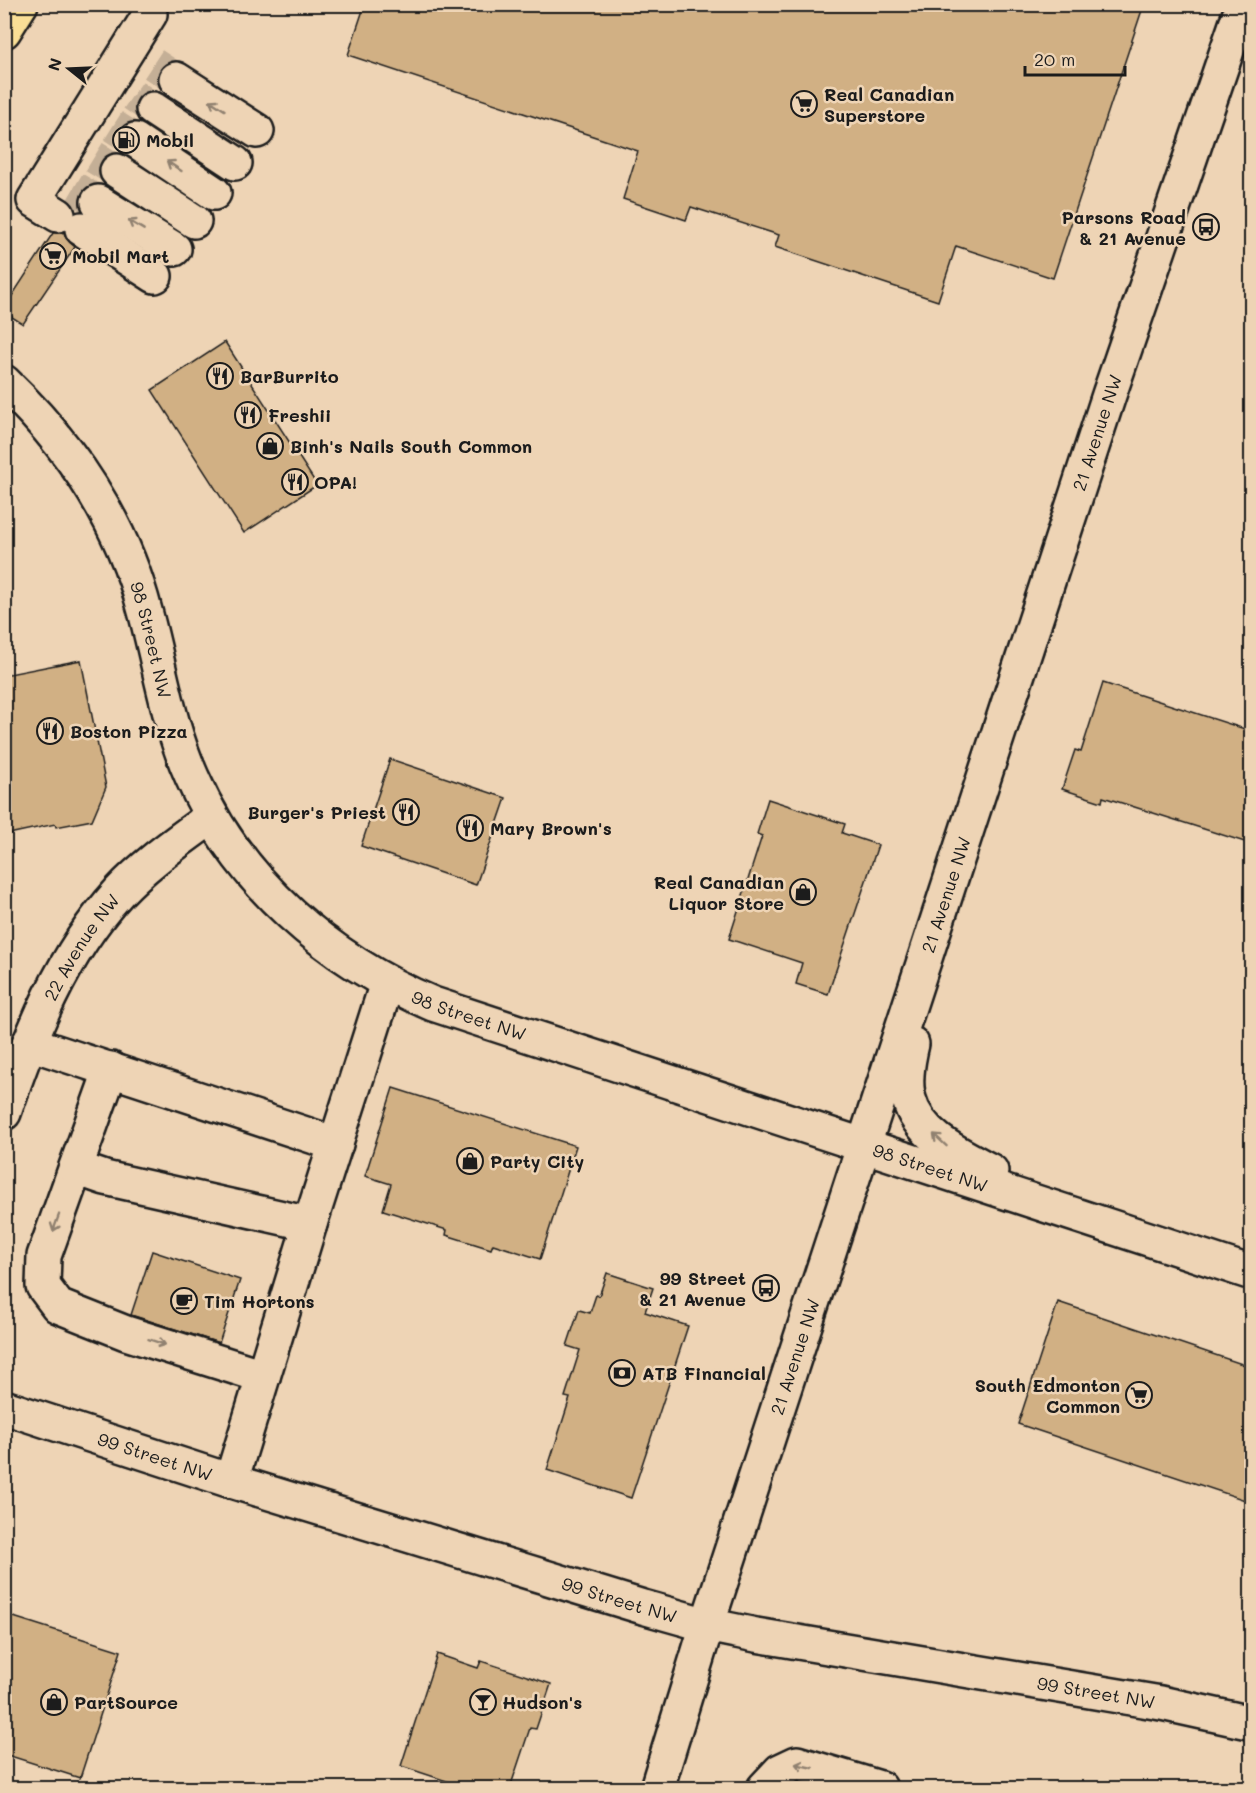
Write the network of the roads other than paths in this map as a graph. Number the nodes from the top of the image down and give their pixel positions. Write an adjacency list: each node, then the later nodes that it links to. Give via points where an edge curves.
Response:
1 (21, 4): 4 (main road)
2 (1243, 4): 18 (street, 21 Avenue NW, via 1109,395)
3 (150, 14): 5 (street)
4 (4, 31)
5 (153, 64): 6 (street); 8 (street, one-way to 5)
6 (132, 95): 7 (street); 10 (street)
7 (112, 126): 9 (street); 11 (street, one-way to 7)
8 (257, 131)
9 (94, 157): 12 (street); 13 (street)
10 (235, 163)
11 (214, 193)
12 (66, 201): 14 (street, one-way to 12); 15 (street)
13 (194, 221)
14 (174, 249)
15 (155, 276)
16 (4, 382): 17 (street, 98 Street NW, via 71,458 121,541 145,610 176,735)
17 (211, 817): 19 (street, 98 Street NW, via 245,868 288,911 356,964); 20 (street, 22 Avenue NW, via 119,892 69,961)
18 (934, 934): 24 (street, 21 Avenue NW); 26 (street, one-way to 18, via 948,1148 922,1124 909,1100 909,1057)
19 (387, 982): 23 (street); 24 (street, 98 Street NW, via 455,1012)
20 (28, 1043): 21 (street); 22 (street, 22 Avenue NW)
21 (111, 1069): 23 (street); 25 (street)
22 (4, 1113)
23 (336, 1144): 27 (street)
24 (865, 1146): 26 (street, 98 Street NW); 32 (street, 21 Avenue NW)
25 (76, 1168): 27 (street); 29 (street, one-way to 29, via 44,1256 43,1286 58,1306 126,1333)
26 (1064, 1210): 28 (street, 98 Street NW)
27 (310, 1224): 29 (street)
28 (1251, 1273)
29 (262, 1376): 31 (street)
30 (4, 1407): 31 (street, 99 Street NW)
31 (231, 1481): 32 (street, 99 Street NW)
32 (707, 1625): 33 (street, 99 Street NW, via 1161,1703); 34 (street, 21 Avenue NW)
33 (1251, 1723)
34 (657, 1788)
35 (764, 1788): 36 (street, one-way to 35, via 796,1763 780,1771)
36 (880, 1788)

